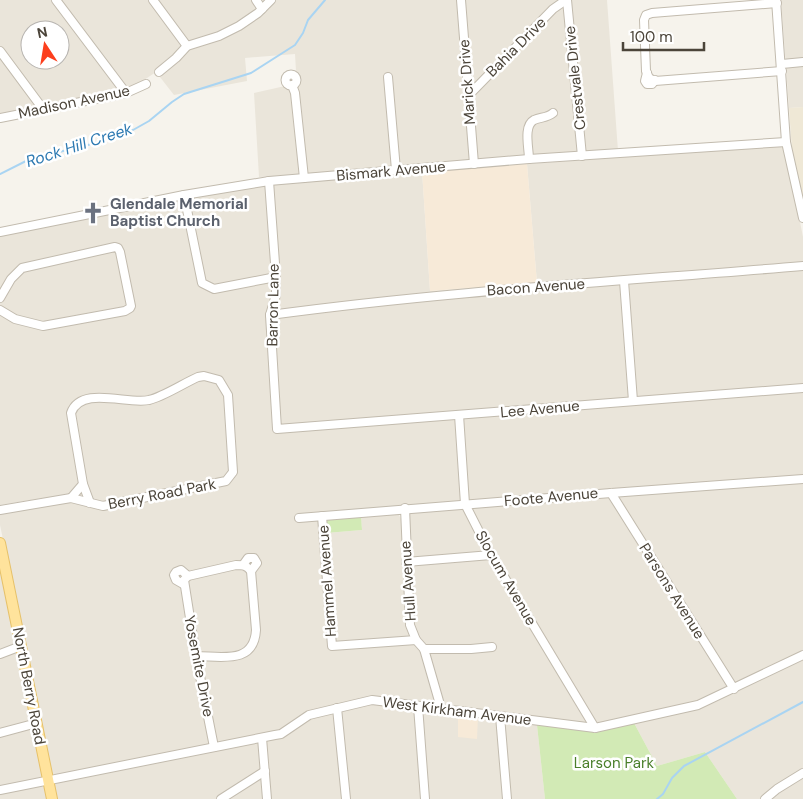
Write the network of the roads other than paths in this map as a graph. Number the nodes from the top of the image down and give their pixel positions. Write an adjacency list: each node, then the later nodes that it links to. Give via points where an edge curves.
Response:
1 (56, 0): 17 (street)
2 (153, 0): 9 (street)
3 (256, 0): 8 (street)
4 (271, 0): 8 (street)
5 (461, 0): 18 (street, Marick Drive)
6 (566, 0): 18 (street, Bahia Drive); 23 (street, Crestvale Drive)
7 (776, 2): 12 (street); 12 (street, via 646,16 650,77)
8 (262, 9): 9 (street, via 219,36)
9 (187, 46): 13 (street)
10 (0, 51): 19 (street)
11 (803, 62): 12 (street)
12 (782, 68): 22 (street)
13 (159, 72)
14 (388, 77): 26 (street)
15 (146, 84): 17 (street, Madison Avenue)
16 (292, 85): 27 (street)
17 (126, 93): 19 (street, Madison Avenue)
18 (468, 96): 25 (street, Marick Drive)
19 (43, 109): 21 (street, Madison Avenue)
20 (553, 113): 24 (street, via 530,123)
21 (0, 118)
22 (786, 142): 23 (street, Bismark Avenue); 30 (street)
23 (582, 156): 24 (street, Bismark Avenue)
24 (530, 159): 25 (street, Bismark Avenue)
25 (474, 164): 26 (street, Bismark Avenue)
26 (396, 170): 27 (street, Bismark Avenue)
27 (304, 178): 28 (street, Bismark Avenue)
28 (269, 181): 29 (street, Bismark Avenue); 33 (street, Barron Lane)
29 (184, 195): 31 (street, Bismark Avenue); 33 (street, via 202,283 214,289)
30 (803, 218)
31 (0, 232)
32 (803, 266): 34 (street, Bacon Avenue)
33 (276, 277): 37 (street, Barron Lane, via 276,296)
34 (624, 281): 37 (street, Bacon Avenue, via 473,291); 39 (street)
35 (0, 298): 36 (street, via 22,268 115,247 120,252 130,308 43,326 15,319)
36 (0, 310)
37 (270, 315): 41 (street, Barron Lane)
38 (803, 388): 39 (street, Lee Avenue)
39 (633, 401): 40 (street, Lee Avenue)
40 (459, 415): 41 (street, Lee Avenue); 47 (street, Slocum Avenue)
41 (277, 429)
42 (803, 479): 44 (street, Foote Avenue)
43 (84, 484): 45 (street); 46 (street, Berry Road Park); 46 (street, Berry Road Park, via 71,413 77,403 91,398 149,400 198,377 212,377 224,386 228,395 233,460 233,472 226,481 103,506)
44 (611, 493): 47 (street, Foote Avenue); 63 (street, Parsons Avenue)
45 (71, 498): 46 (street, Berry Road Park); 49 (street, Berry Road Park)
46 (90, 503)
47 (465, 504): 48 (street, Foote Avenue); 53 (street, Slocum Avenue)
48 (404, 508): 50 (street, Foote Avenue); 54 (street, Hull Avenue)
49 (0, 510)
50 (322, 516): 51 (street, Foote Avenue); 56 (street, Hammel Avenue, via 332,646)
51 (299, 518)
52 (0, 543): 55 (main road, North Berry Road)
53 (491, 555): 54 (street); 69 (street, Slocum Avenue)
54 (406, 562): 56 (street, Hull Avenue, via 410,625)
55 (4, 580): 57 (main road, North Berry Road)
56 (416, 640): 59 (street, Hull Avenue)
57 (21, 646): 60 (street); 68 (main road, North Berry Road)
58 (492, 647): 59 (street)
59 (424, 648): 66 (street, Hull Avenue)
60 (0, 654)
61 (803, 655): 63 (street, West Kirkham Avenue)
62 (196, 656): 62 (street, Yosemite Drive, via 235,657 248,652 252,646 256,630 251,571 243,565 185,580); 72 (street, Yosemite Drive)
63 (734, 689): 69 (street, West Kirkham Avenue, via 686,709)
64 (418, 706): 65 (street, West Kirkham Avenue, via 372,700); 66 (street, West Kirkham Avenue); 81 (street)
65 (337, 708): 71 (street, West Kirkham Avenue, via 309,715 281,734); 80 (street)
66 (441, 708): 67 (street, West Kirkham Avenue)
67 (500, 716): 69 (street, West Kirkham Avenue); 82 (street)
68 (37, 724): 70 (street); 75 (main road, North Berry Road)
69 (595, 728)
70 (0, 732)
71 (262, 738): 72 (street, West Kirkham Avenue); 73 (street)
72 (214, 747): 75 (street, West Kirkham Avenue)
73 (265, 771): 78 (street); 79 (street)
74 (803, 773): 83 (street)
75 (48, 780): 76 (street, West Kirkham Avenue); 77 (main road, North Berry Road)
76 (0, 790)
77 (52, 799)
78 (221, 799)
79 (267, 799)
80 (346, 799)
81 (426, 799)
82 (507, 799)
83 (764, 799)

